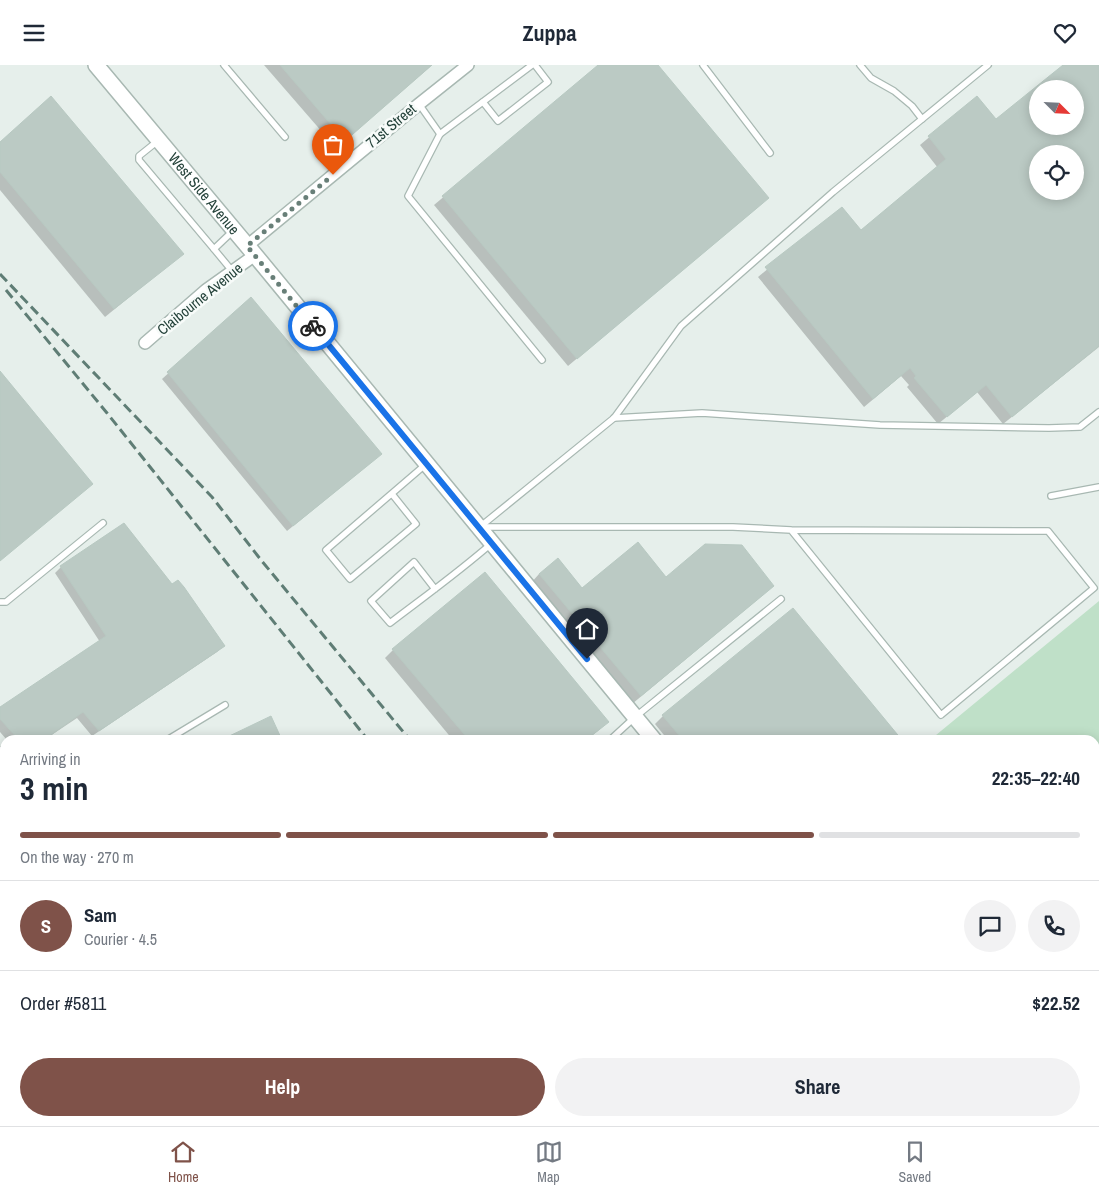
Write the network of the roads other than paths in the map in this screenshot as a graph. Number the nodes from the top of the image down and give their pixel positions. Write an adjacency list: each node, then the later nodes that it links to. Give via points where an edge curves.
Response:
1 (96, 65): 13 (street, West Side Avenue)
2 (224, 65): 12 (lane)
3 (468, 65): 9 (street, 71st Street)
4 (533, 65): 8 (lane); 8 (lane, via 548,82 498,121)
5 (703, 65): 14 (lane)
6 (860, 65): 10 (lane, via 871,78 912,106)
7 (988, 65): 10 (lane)
8 (483, 102): 11 (lane)
9 (418, 103): 11 (lane); 17 (street, 71st Street)
10 (922, 119): 22 (lane, via 833,192 681,326)
11 (440, 134): 20 (lane, via 408,196)
12 (285, 137)
13 (158, 140): 15 (street, West Side Avenue); 16 (lane, via 139,156 139,160)
14 (770, 153)
15 (234, 231): 16 (lane); 17 (street, West Side Avenue)
16 (214, 249): 18 (lane)
17 (251, 250): 18 (street, Claibourne Avenue); 23 (street, West Side Avenue)
18 (232, 272): 19 (street, Claibourne Avenue)
19 (145, 343)
20 (542, 361)
21 (1099, 412): 22 (lane, via 1080,427 1049,428 880,425 702,413)
22 (614, 418): 28 (lane)
23 (427, 464): 25 (lane); 28 (street, West Side Avenue)
24 (1099, 487): 26 (lane)
25 (392, 494): 25 (lane, via 326,550 350,579 416,524)
26 (1052, 497)
27 (103, 523): 33 (lane, via 6,602)
28 (479, 527): 29 (lane); 30 (street, West Side Avenue)
29 (791, 530): 29 (lane, via 941,715 1094,588 1048,531)
30 (492, 543): 31 (lane); 35 (street, West Side Avenue)
31 (435, 589): 31 (lane, via 390,623 370,601 414,562)
32 (781, 599): 35 (lane)
33 (0, 601)
34 (225, 705): 36 (lane)
35 (635, 717): 37 (lane); 38 (street, West Side Avenue)
36 (175, 735)
37 (615, 735)
38 (650, 735)

